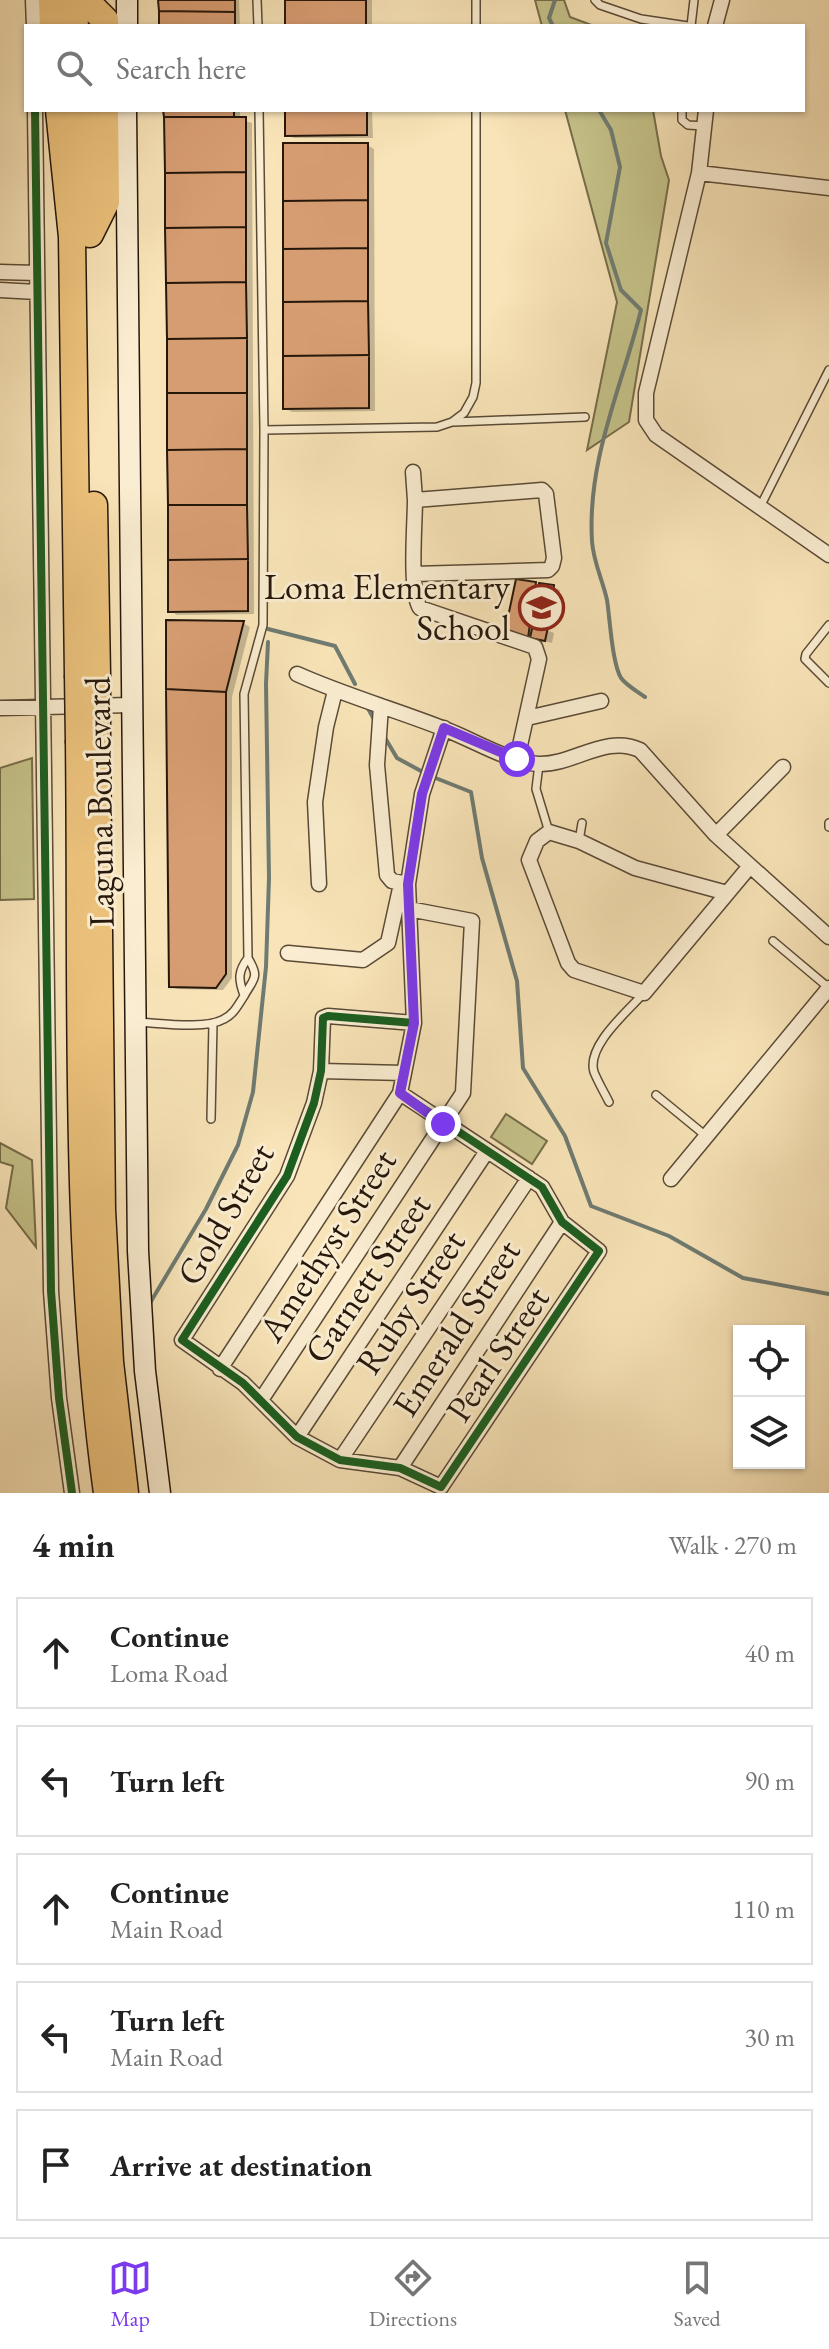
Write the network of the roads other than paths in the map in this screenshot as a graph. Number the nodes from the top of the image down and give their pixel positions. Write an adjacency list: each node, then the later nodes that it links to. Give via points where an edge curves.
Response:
1 (33, 0): 12 (street)
2 (52, 0): 13 (highway)
3 (73, 0): 14 (highway)
4 (127, 0): 10 (main road)
5 (257, 0): 15 (lane)
6 (476, 0): 16 (lane)
7 (595, 0): 11 (lane)
8 (694, 0): 17 (lane)
9 (722, 0): 18 (street)
10 (106, 17)
11 (641, 23)
12 (34, 24)
13 (53, 24)
14 (75, 24)
15 (258, 24)
16 (476, 24)
17 (689, 24)
18 (716, 24)
19 (35, 112): 33 (street)
20 (59, 112): 47 (highway, via 72,237)
21 (80, 112): 31 (highway)
22 (105, 112): 31 (highway, via 106,202)
23 (126, 112): 51 (main road, Laguna Boulevard)
24 (259, 112): 39 (lane)
25 (476, 112): 38 (lane, via 476,383 464,413)
26 (682, 112): 28 (lane, via 688,125)
27 (706, 112): 28 (street)
28 (704, 126): 29 (street)
29 (699, 173): 30 (street); 42 (street, via 647,383 646,420 656,435)
30 (829, 188)
31 (88, 237): 47 (highway)
32 (0, 272): 33 (street)
33 (37, 273): 35 (street)
34 (0, 290): 35 (street)
35 (37, 292): 53 (street)
36 (829, 370): 42 (lane)
37 (585, 417): 38 (lane)
38 (452, 422): 39 (lane, via 419,429)
39 (264, 430): 72 (lane, via 263,625 244,694)
40 (413, 472): 41 (street)
41 (415, 500): 44 (street); 44 (street, via 542,490 548,500 554,558 548,570)
42 (760, 507): 43 (street)
43 (829, 555)
44 (414, 574): 55 (street, via 420,608 535,647 539,659)
45 (829, 625): 48 (lane, via 805,659)
46 (297, 674): 49 (street)
47 (87, 675): 57 (highway, bridge)
48 (829, 683)
49 (335, 691): 52 (street); 66 (street, via 315,802)
50 (601, 701): 55 (street)
51 (131, 705): 53 (street); 76 (main road, Laguna Boulevard)
52 (381, 706): 56 (street); 68 (street, via 377,765 387,875)
53 (44, 707): 54 (street); 96 (street, via 51,1291)
54 (0, 708)
55 (527, 718): 58 (street)
56 (444, 728): 58 (street); 68 (street, via 422,794)
57 (88, 743): 97 (highway, via 86,1265); 98 (highway, via 104,1252)
58 (517, 759): 59 (street)
59 (539, 764): 62 (lane, via 536,789); 63 (street, via 628,744 640,750)
60 (783, 767): 63 (street)
61 (582, 823): 64 (lane)
62 (549, 832): 64 (street); 74 (street, via 537,841 529,860 564,958 574,970)
63 (716, 835): 65 (street)
64 (579, 841): 67 (street, via 635,868)
65 (750, 866): 67 (street); 69 (street)
66 (319, 884)
67 (727, 893): 74 (street)
68 (407, 894): 71 (street, via 388,943 363,960); 78 (street); 85 (street, Amethyst Street, via 472,921 463,1093)
69 (829, 937)
70 (773, 941): 73 (lane)
71 (288, 953)
72 (248, 958): 75 (lane, via 240,968); 75 (lane, via 256,970)
73 (829, 988): 86 (street)
74 (644, 993): 83 (lane, via 594,1055 593,1070)
75 (244, 995): 77 (lane, via 229,1016)
76 (135, 1022): 77 (lane); 99 (main road, Laguna Boulevard, via 138,1251)
77 (213, 1023): 84 (lane)
78 (414, 1023): 79 (street, Gold Street, via 323,1018); 80 (street)
79 (321, 1071): 80 (street); 91 (street, Gold Street, via 287,1176 182,1340)
80 (404, 1073): 81 (street)
81 (400, 1093): 85 (street); 91 (street)
82 (656, 1095): 86 (lane)
83 (609, 1102)
84 (211, 1119)
85 (443, 1124): 87 (street); 92 (street, Amethyst Street)
86 (706, 1136): 89 (street)
87 (487, 1151): 88 (street); 93 (street, Garnett Street)
88 (529, 1178): 90 (street, via 542,1187); 94 (street, Ruby Street)
89 (671, 1179)
90 (562, 1222): 95 (street, Emerald Street); 95 (street, Pearl Street, via 599,1251 441,1487)
91 (220, 1369): 92 (street)
92 (261, 1400): 93 (street)
93 (297, 1437): 94 (street)
94 (340, 1460): 95 (street)
95 (400, 1468)
96 (72, 1493)
97 (107, 1493)
98 (125, 1493)
99 (160, 1493)

